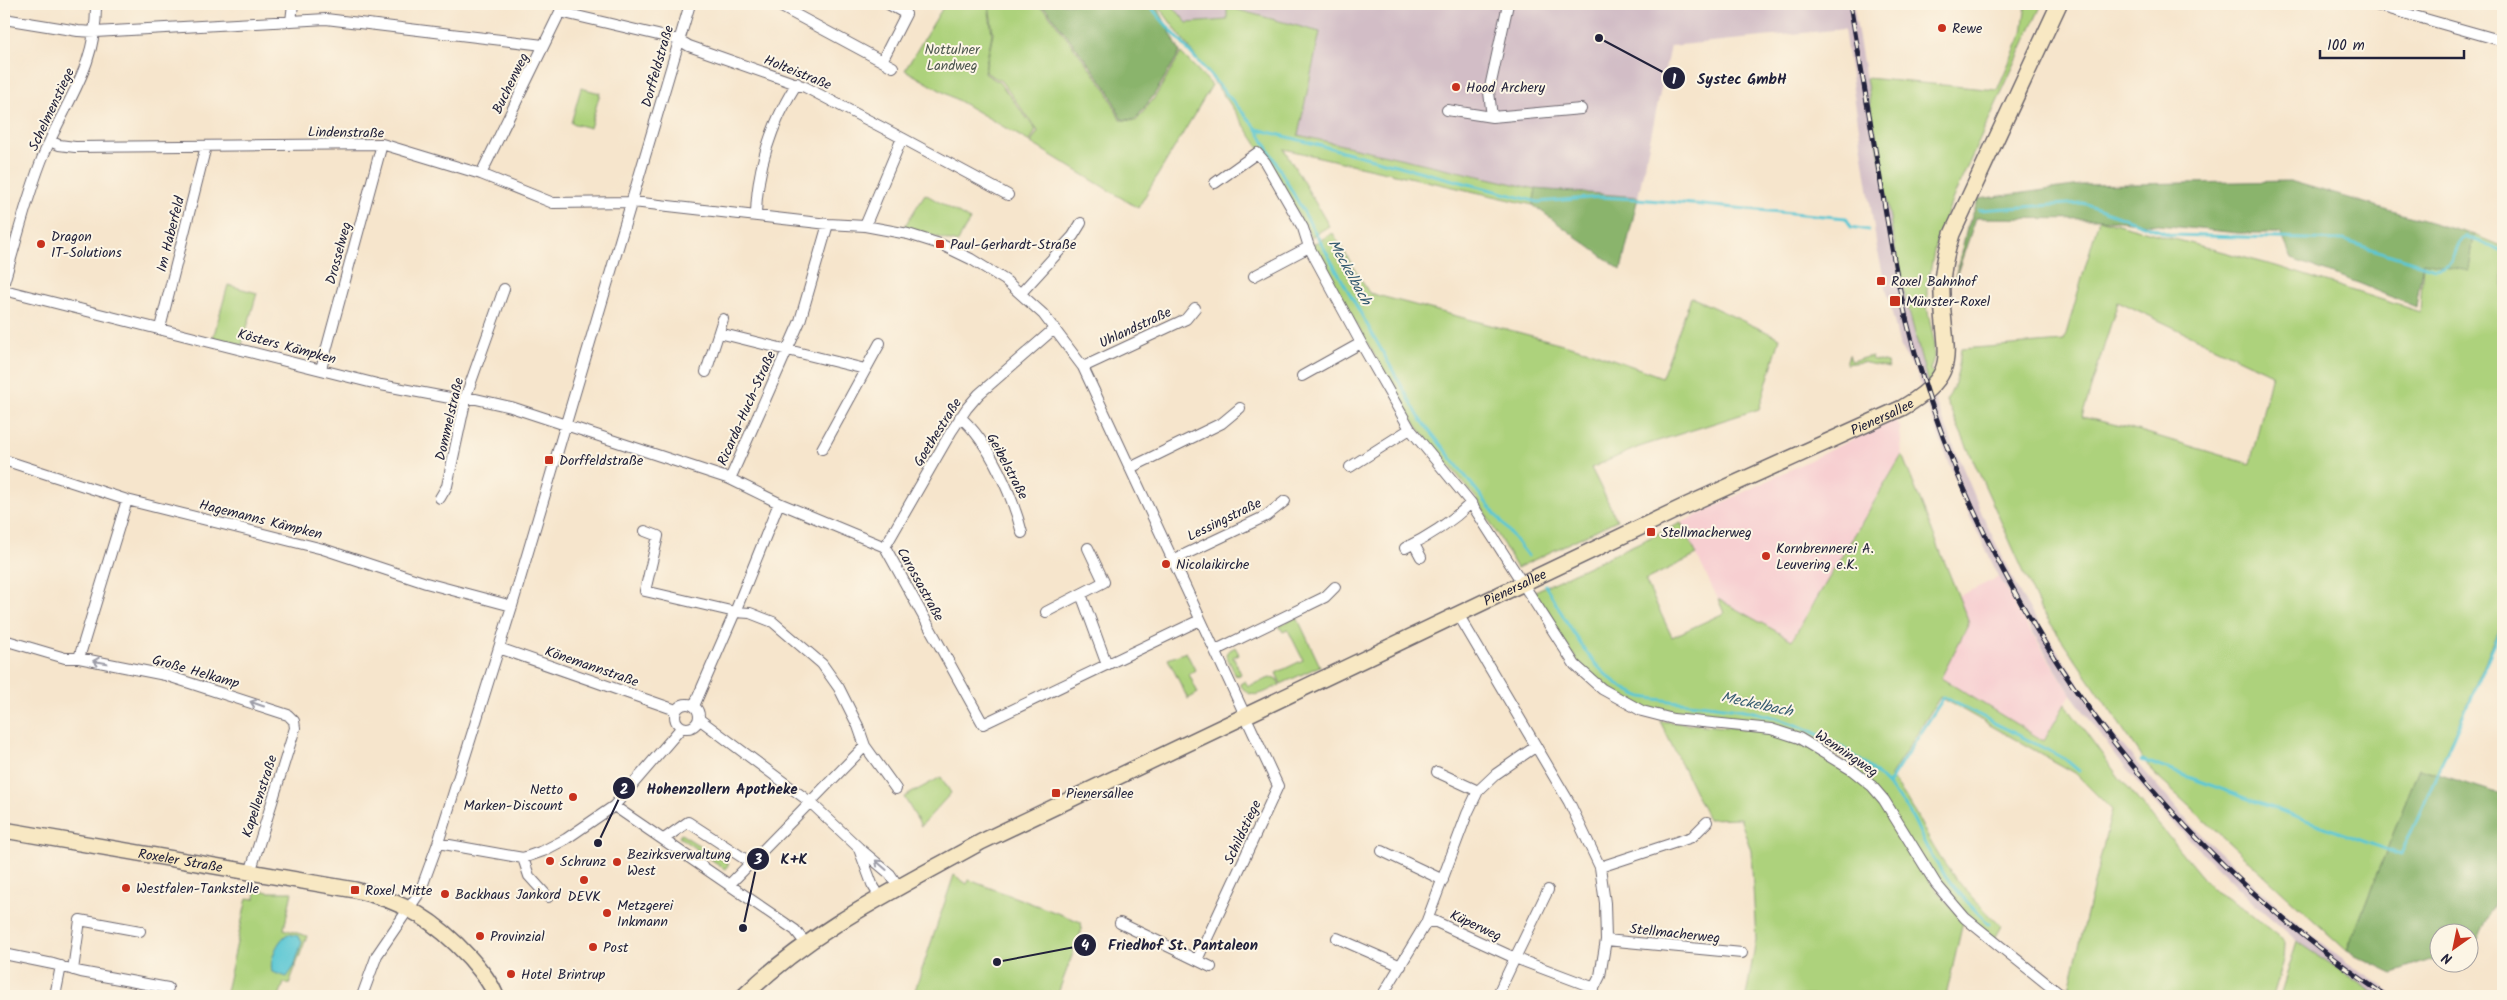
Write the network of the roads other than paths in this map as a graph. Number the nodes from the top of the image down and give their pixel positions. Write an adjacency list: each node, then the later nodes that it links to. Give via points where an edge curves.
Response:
1 (96, 4): 12 (street, Schelmenstiege)
2 (293, 4): 11 (street)
3 (690, 4): 13 (street, Dorffeldstraße)
4 (776, 4): 16 (street)
5 (888, 4): 16 (street, via 906,14)
6 (1508, 4): 21 (street, via 1490,86)
7 (2059, 4): 74 (main road, Pienersallee, via 1952,234 1942,284 1947,361 1936,384 1902,408 1685,506)
8 (2372, 4): 14 (street)
9 (560, 8): 13 (street, Holteistraße); 15 (street, Buchenweg)
10 (4, 19): 12 (street)
11 (291, 21): 12 (street); 15 (street, via 326,19)
12 (95, 32): 23 (street, Schelmenstiege, via 78,88)
13 (679, 40): 18 (street, Holteistraße); 29 (street, Dorffeldstraße)
14 (2503, 41)
15 (544, 45): 26 (street, Buchenweg)
16 (882, 61): 17 (street)
17 (893, 67)
18 (796, 83): 22 (street, Holteistraße); 30 (street, via 769,138 762,164)
19 (1581, 109): 21 (street)
20 (1447, 110): 21 (street)
21 (1492, 117)
22 (902, 138): 28 (street, Holteistraße); 33 (street)
23 (50, 141): 25 (street, Lindenstraße, via 75,147); 36 (street, Schelmenstiege)
24 (382, 144): 25 (street, Lindenstraße); 26 (street, Lindenstraße); 50 (street, Drosselweg)
25 (206, 146): 42 (street, Im Haberfeld)
26 (481, 174): 29 (street, Lindenstraße, via 553,202)
27 (1215, 183): 34 (street, Wenningweg, via 1256,153 1265,162 1298,219)
28 (1008, 195)
29 (632, 202): 30 (street); 56 (street, Dorffeldstraße)
30 (756, 215): 32 (street)
31 (1081, 223): 39 (street, via 1073,236)
32 (828, 224): 33 (street); 47 (street, Ricarda-Huch-Straße, via 800,321)
33 (865, 226): 39 (street, via 940,244 989,269)
34 (1309, 247): 35 (street); 45 (street, Wenningweg)
35 (1254, 276)
36 (4, 282)
37 (504, 289): 53 (street, Dommelstraße)
38 (4, 290): 42 (street, Kösters Kämpken)
39 (1020, 293): 43 (street)
40 (1195, 308): 48 (street, Uhlandstraße, via 1186,319)
41 (723, 319): 44 (street)
42 (160, 328): 50 (street, Kösters Kämpken)
43 (1055, 328): 48 (street); 55 (street, Goethestraße, via 979,394)
44 (719, 333): 47 (street, Ricarda-Huch-Straße); 51 (street)
45 (1361, 343): 52 (street); 57 (street, Wenningweg)
46 (880, 344): 49 (street)
47 (788, 348): 49 (street, Ricarda-Huch-Straße); 62 (street, Ricarda-Huch-Straße)
48 (1083, 367): 61 (street)
49 (865, 369): 58 (street)
50 (321, 370): 53 (street, Kösters Kämpken, via 381,385)
51 (706, 372)
52 (1302, 376)
53 (467, 400): 56 (street, Kösters Kämpken, via 476,399 511,408); 63 (street, Dommelstraße, via 447,486)
54 (1240, 408): 61 (street, via 1222,423)
55 (960, 417): 69 (street, Geibelstraße, via 972,428 992,461 1017,513); 70 (street, Goethestraße)
56 (564, 425): 62 (street, Carossastraße); 77 (street, Dorffeldstraße)
57 (1410, 429): 60 (street); 67 (street, Wenningweg)
58 (822, 449)
59 (4, 460): 64 (street, Hagemanns Kämpken)
60 (1350, 467)
61 (1130, 468): 73 (street)
62 (730, 479): 66 (street, Carossastraße)
63 (440, 498)
64 (127, 500): 77 (street, Hagemanns Kämpken, via 323,549 426,583); 85 (street)
65 (1285, 501): 73 (street, Lessingstraße, via 1266,516)
66 (779, 503): 70 (street, Carossastraße); 78 (street)
67 (1471, 503): 72 (street, via 1454,519 1410,546); 74 (street, Wenningweg)
68 (645, 531): 78 (street, via 658,536 645,591)
69 (1022, 533)
70 (885, 547): 86 (street, Carossastraße, via 983,724)
71 (1088, 548): 76 (street, via 1104,582)
72 (1421, 557)
73 (1173, 560): 81 (street)
74 (1522, 585): 80 (main road, Pienersallee); 139 (street, Wenningweg, via 1576,665 1602,689 1624,702 1657,716 1771,729 1799,738 1852,770 1884,800 1936,884 1965,918)
75 (1335, 587): 84 (street, via 1325,597)
76 (1081, 594): 79 (street); 86 (street)
77 (512, 606): 83 (street, Dorffeldstraße)
78 (735, 612): 87 (street); 93 (street, via 750,613 773,622 822,664 839,688)
79 (1046, 612)
80 (1458, 614): 89 (main road, Pienersallee); 94 (street)
81 (1200, 620): 84 (street); 86 (street, Carossastraße)
82 (4, 640): 85 (street, Große Helkamp, via 65,658)
83 (499, 648): 88 (street, Könemannstraße); 103 (street, Dorffeldstraße)
84 (1216, 650): 89 (street)
85 (79, 658): 92 (street, Große Helkamp, one-way to 85, via 288,715 224,693 136,668)
86 (1107, 666)
87 (694, 706): 88 (street, via 684,704); 90 (street)
88 (676, 710): 91 (street, via 676,719)
89 (1246, 714): 112 (main road, Pienersallee, via 1029,817); 126 (street, Schildstiege, via 1278,786)
90 (699, 718): 91 (street, via 692,727); 98 (street)
91 (682, 727): 99 (street)
92 (295, 728): 109 (street, Kapellenstraße)
93 (865, 746): 96 (street); 98 (street)
94 (1536, 747): 97 (street, via 1496,774); 108 (street, via 1569,802)
95 (1437, 772): 97 (street)
96 (896, 789)
97 (1478, 792): 110 (street)
98 (810, 802): 104 (street); 107 (street)
99 (614, 806): 102 (street); 106 (street, via 566,839)
100 (1707, 822): 108 (street, via 1692,837)
101 (4, 830): 109 (main road, Roxeler Straße)
102 (664, 839): 107 (street, via 688,822); 111 (street)
103 (438, 843): 106 (street); 116 (street, Dorffeldstraße, via 424,883)
104 (859, 848): 112 (street, one-way to 104, via 890,874); 115 (street)
105 (1382, 851): 110 (street)
106 (523, 858): 114 (street, via 529,876)
107 (751, 863): 111 (street)
108 (1600, 867): 121 (street)
109 (250, 873): 116 (main road, Roxeler Straße, via 355,890 388,898)
110 (1443, 880): 118 (street)
111 (730, 884): 122 (street, via 795,930)
112 (898, 886): 115 (main road, Pienersallee)
113 (1548, 890): 125 (street)
114 (548, 897)
115 (880, 897): 122 (main road, Pienersallee)
116 (409, 908): 134 (street, Dorffeldstraße, via 377,954); 135 (main road, Roxeler Straße, via 438,927 464,951 492,985)
117 (1120, 923): 126 (street)
118 (1426, 924): 125 (street, Küperweg, via 1434,921); 128 (street)
119 (140, 931): 130 (street, via 80,920)
120 (1337, 938): 128 (street)
121 (1606, 940): 123 (street, Stellmacherweg); 132 (street, via 1600,976)
122 (807, 945): 136 (main road, Pienersallee)
123 (1742, 953)
124 (4, 954): 127 (street)
125 (1515, 958): 132 (street, Küperweg); 138 (street)
126 (1197, 960): 129 (street)
127 (61, 966): 130 (street); 133 (street)
128 (1401, 966): 137 (street)
129 (1211, 967)
130 (72, 970): 131 (street)
131 (168, 988)
132 (1591, 992)
133 (55, 996)
134 (362, 996)
135 (496, 996)
136 (744, 996)
137 (1382, 996)
138 (1497, 996)
139 (2062, 996)

